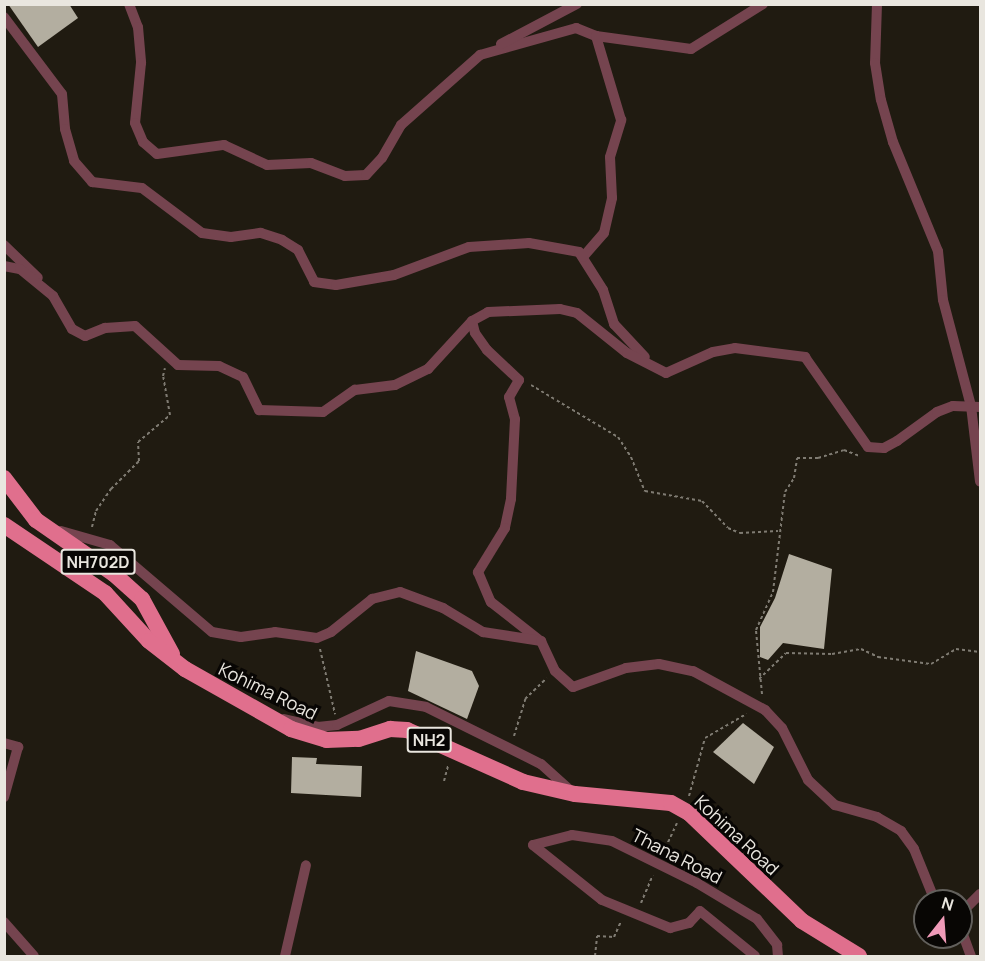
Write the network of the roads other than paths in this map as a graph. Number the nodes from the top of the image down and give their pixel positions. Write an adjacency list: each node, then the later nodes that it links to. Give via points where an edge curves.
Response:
1 (129, 4): 8 (street, via 138,27 141,63 135,123 143,142 157,154 224,145 267,165 311,163 345,176 366,175 382,158 401,125)
2 (577, 4): 5 (street)
3 (763, 4): 7 (street, via 691,49)
4 (877, 4): 15 (street, via 875,63 881,100 893,142 938,251 943,300)
5 (561, 8): 8 (street)
6 (4, 17): 10 (street, via 62,94 64,129 74,161 92,182 142,188 202,233 231,237 261,233 282,240 298,250 314,282 336,285 394,275 469,247 529,243 579,252)
7 (596, 36): 8 (street, via 576,28); 10 (street, via 621,120 610,157 612,198 604,233)
8 (480, 55)
9 (4, 245): 12 (street)
10 (583, 257): 14 (street, via 603,290 614,324 634,349)
11 (4, 266): 12 (street, via 20,269)
12 (53, 296): 13 (street, via 72,329 85,336 105,328 135,326 178,365 219,366 243,377 259,410 323,412 355,390 395,385 428,369)
13 (472, 321): 14 (street, via 488,312 569,311 589,321 627,353); 20 (street, via 487,350 519,380 509,397 515,419 511,499 505,528 478,572 491,602)
14 (666, 373): 15 (street, via 713,352 735,348 805,357 868,447 884,448 937,411)
15 (976, 407): 16 (street)
16 (981, 481)
17 (7, 485): 18 (highway, NH702D)
18 (36, 520): 20 (street, via 110,545 212,632 241,637 275,632 317,638 331,632 372,599 400,592 443,608 483,632); 21 (highway, NH702D, via 114,573 142,598)
19 (4, 525): 21 (highway, Kohima Road / NH2, via 105,593 149,641)
20 (541, 641): 27 (street, via 555,670 573,687 626,668 659,664 693,671 765,710 782,728 808,780 836,805 877,818 901,831 914,849)
21 (175, 660): 22 (highway, Kohima Road / NH2, via 215,689)
22 (269, 716): 24 (highway, Kohima Road / NH2, via 291,729 326,740 359,739 390,729 407,730 523,782); 24 (street, via 318,727 338,724 389,701 426,707 541,764)
23 (4, 743): 25 (street, via 18,747)
24 (575, 794): 33 (highway, Kohima Road / NH2, via 671,802 689,813 802,921)
25 (4, 797)
26 (306, 865): 30 (street)
27 (931, 889)
28 (4, 922): 29 (street)
29 (34, 957)
30 (285, 957)
31 (755, 957): 32 (street, Thana Road, via 700,911 689,923 670,928 602,900 533,844 572,835 612,841 757,919 777,945)
32 (778, 957)
33 (859, 957)

